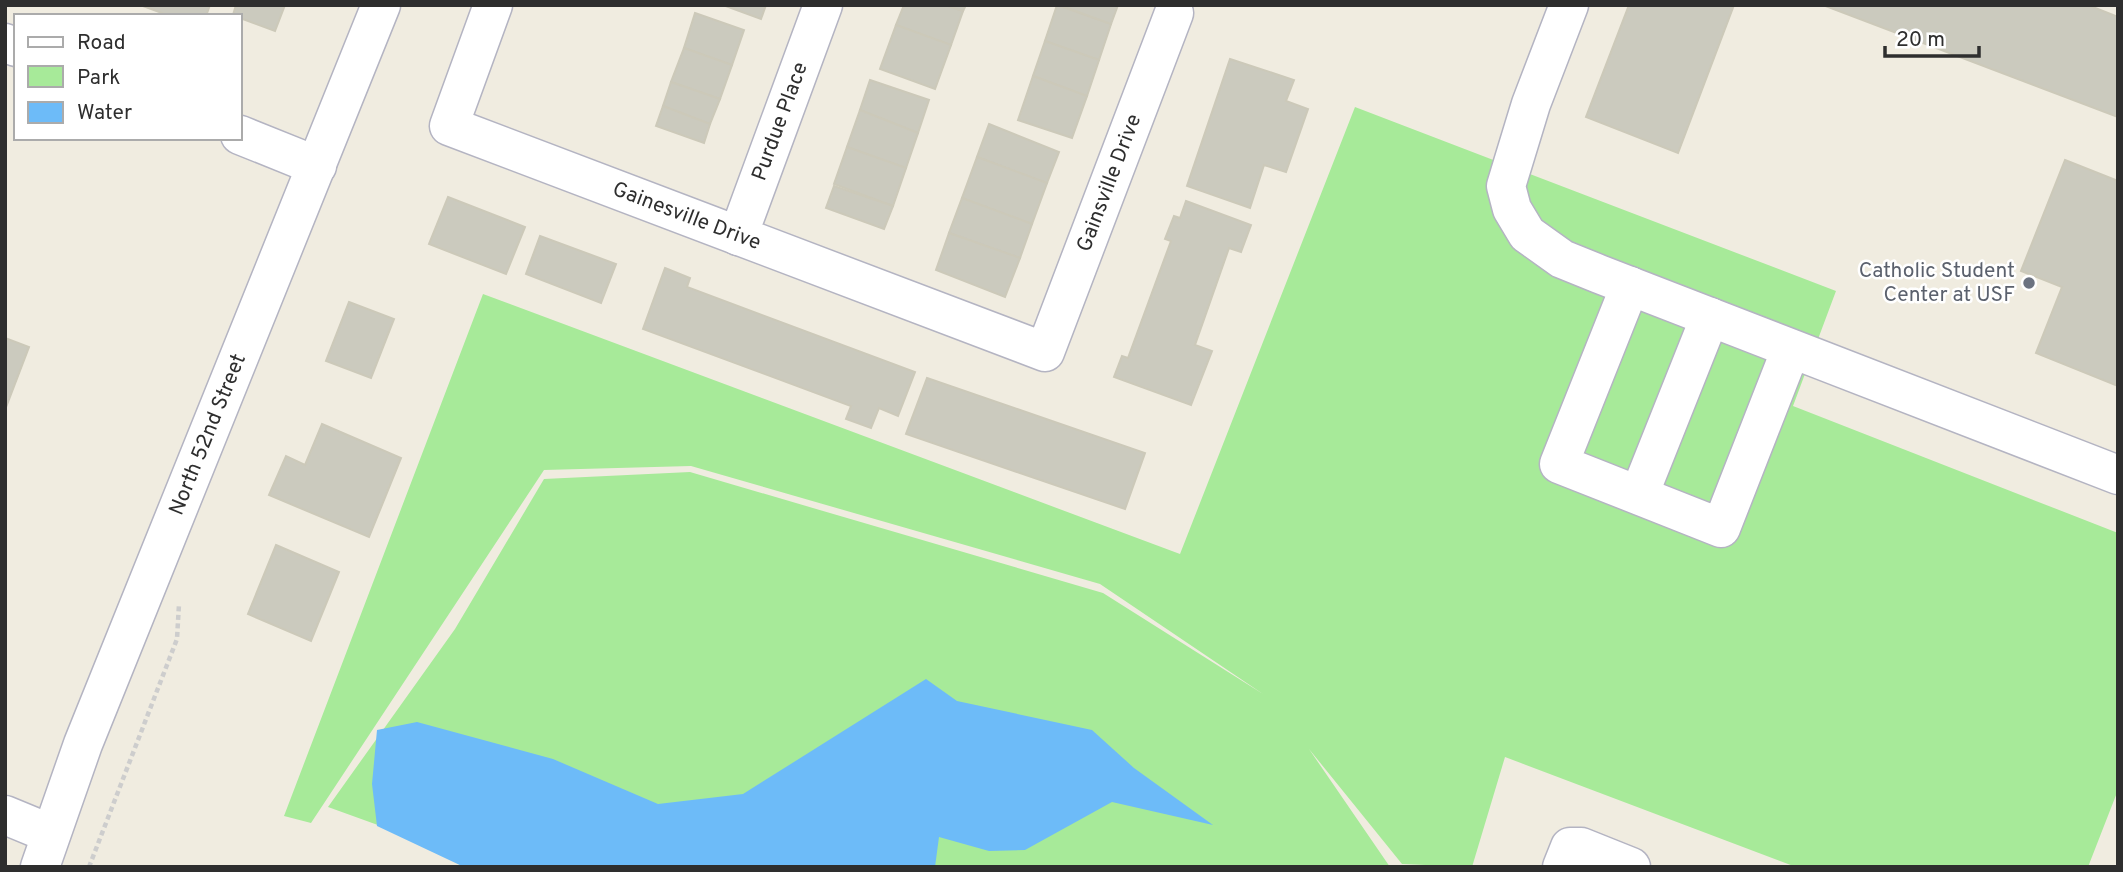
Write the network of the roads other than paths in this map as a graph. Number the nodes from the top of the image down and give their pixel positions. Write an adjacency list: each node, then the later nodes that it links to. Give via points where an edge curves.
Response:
1 (381, 5): 7 (street, North 52nd Street)
2 (493, 5): 8 (street, Gainesville Drive, via 449,126)
3 (823, 5): 8 (street, Purdue Place)
4 (1569, 5): 9 (street, via 1506,186 1512,209 1527,234 1562,259)
5 (1174, 13): 12 (street, Gainsville Drive)
6 (242, 136): 7 (street)
7 (317, 166): 16 (street, North 52nd Street, via 83,744)
8 (738, 236): 12 (street, Gainesville Drive)
9 (1630, 286): 10 (street); 14 (street, via 1559,464)
10 (1710, 317): 11 (street); 14 (street)
11 (1791, 349): 13 (street); 14 (street, via 1720,528)
12 (1045, 352)
13 (2118, 475)
14 (1639, 495)
15 (5, 815): 16 (street)
16 (45, 851)
17 (1562, 867): 18 (street, via 1570,847 1581,847)
18 (1631, 867)

